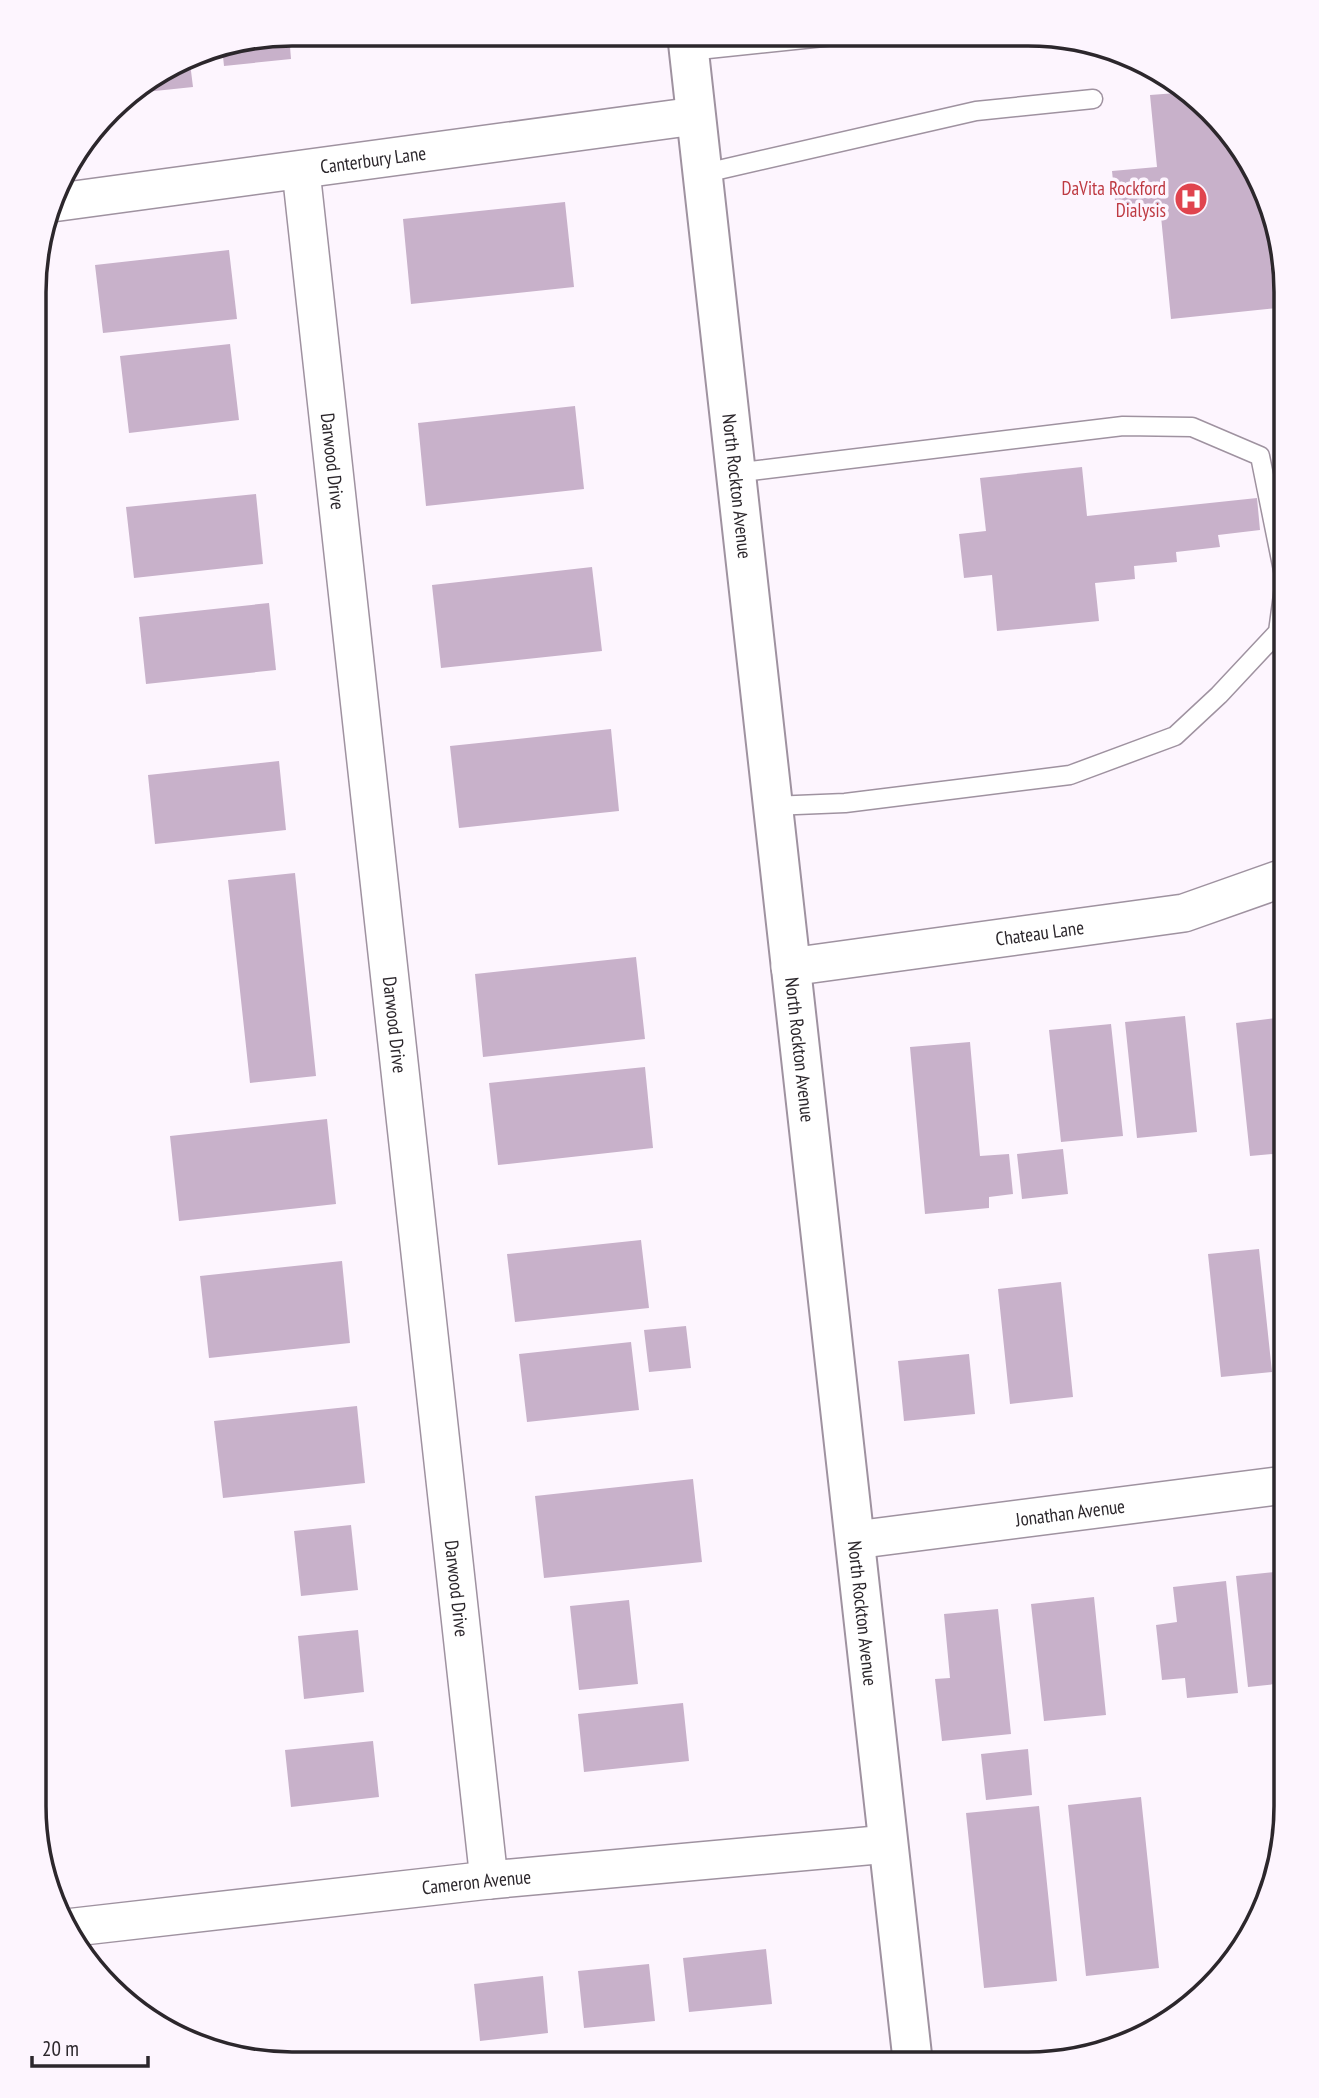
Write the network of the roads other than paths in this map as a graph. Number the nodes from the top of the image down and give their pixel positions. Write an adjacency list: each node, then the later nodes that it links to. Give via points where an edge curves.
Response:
1 (688, 46): 3 (main road, North Rockton Avenue)
2 (1093, 99): 5 (lane, via 976,111)
3 (695, 116): 4 (street, Canterbury Lane); 5 (main road, North Rockton Avenue)
4 (301, 171): 6 (street, Canterbury Lane); 16 (street, Darwood Drive)
5 (701, 174): 7 (main road, North Rockton Avenue)
6 (62, 202)
7 (734, 472): 8 (lane, via 1124,426 1192,427 1260,456); 10 (main road, North Rockton Avenue)
8 (1274, 525)
9 (1274, 637): 10 (lane, via 1175,736 1070,775 845,803)
10 (772, 807): 12 (main road, North Rockton Avenue)
11 (1274, 881): 12 (street, Chateau Lane, via 1184,913)
12 (790, 967): 14 (main road, North Rockton Avenue)
13 (1273, 1487): 14 (street, Jonathan Avenue)
14 (855, 1540): 15 (main road, North Rockton Avenue)
15 (888, 1844): 16 (street, Cameron Avenue); 18 (main road, North Rockton Avenue)
16 (489, 1881): 17 (street, Cameron Avenue)
17 (76, 1927)
18 (912, 2052)

